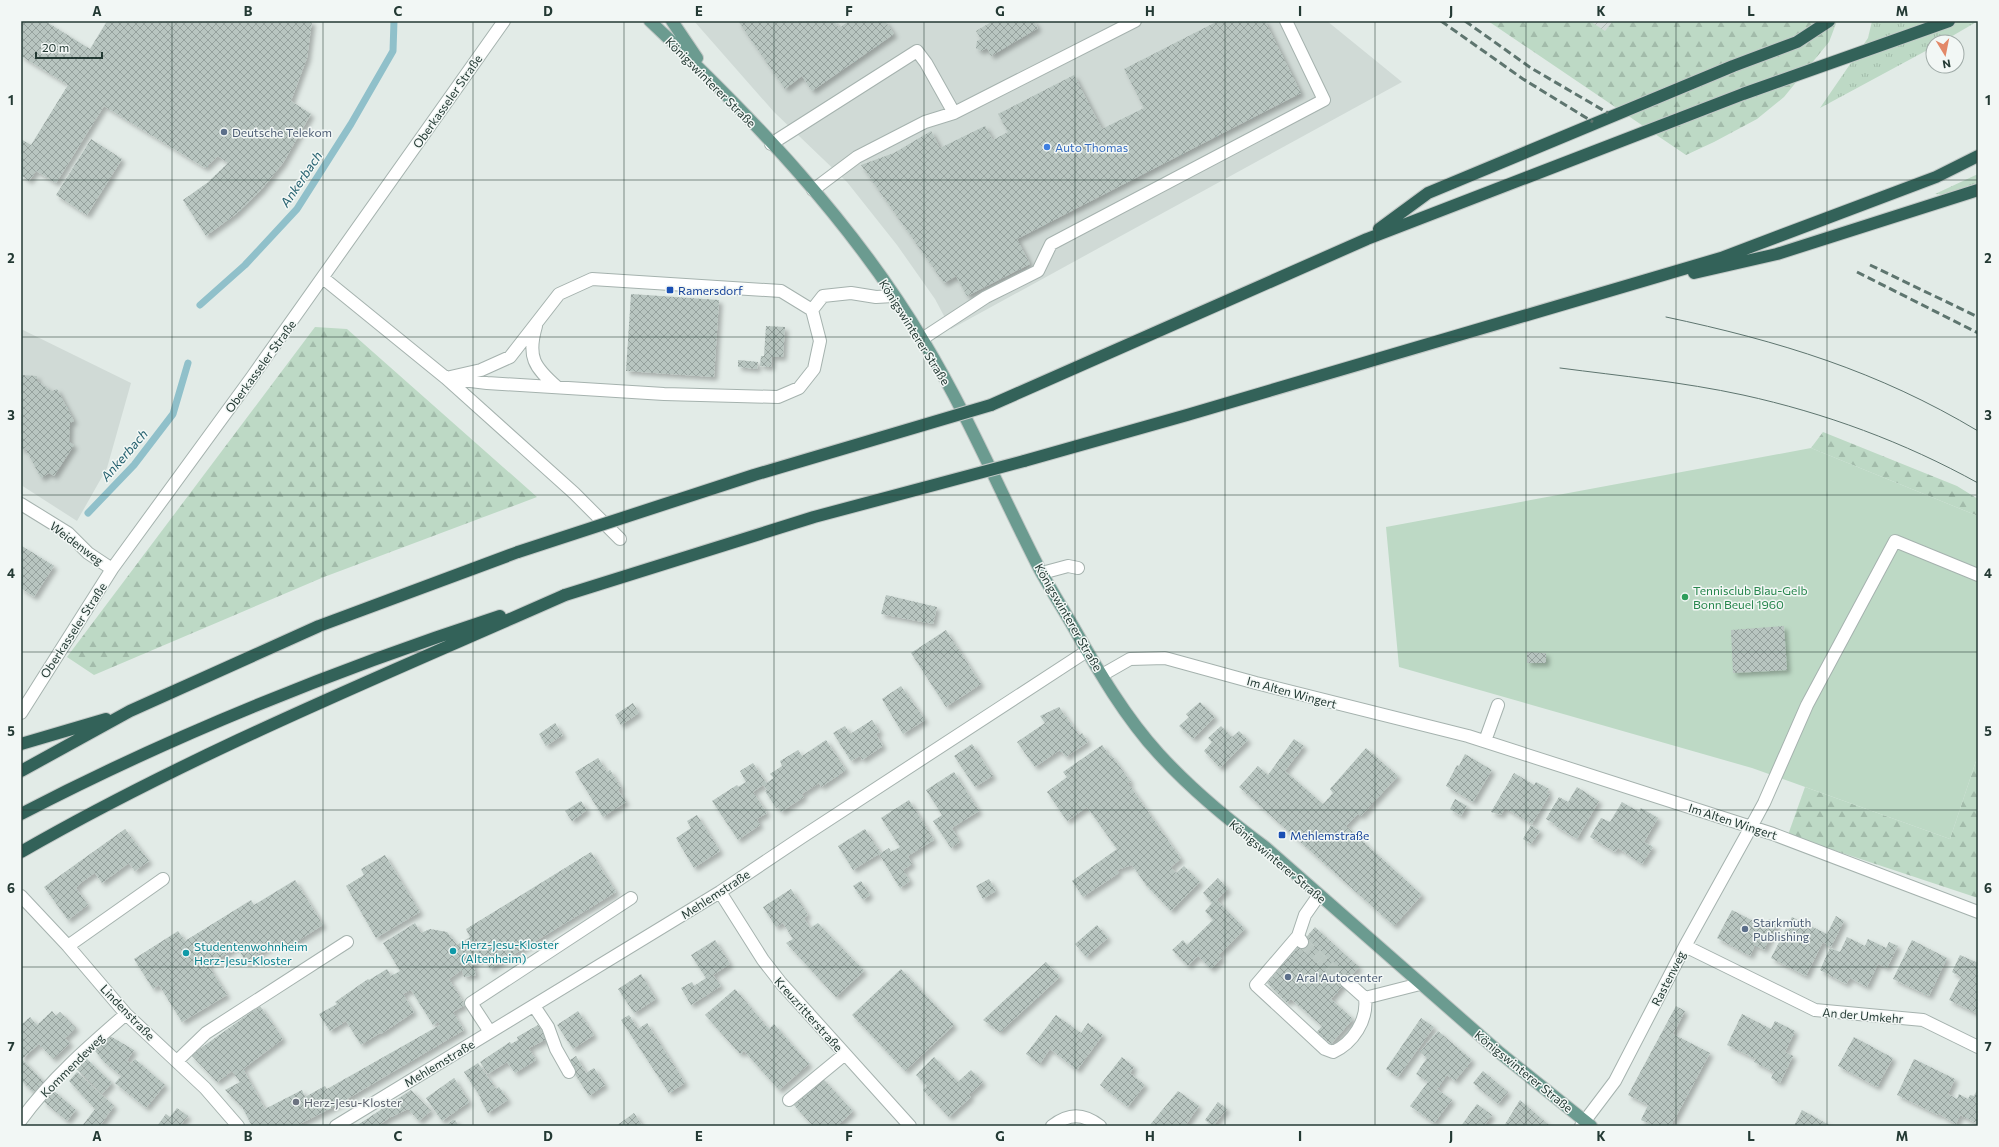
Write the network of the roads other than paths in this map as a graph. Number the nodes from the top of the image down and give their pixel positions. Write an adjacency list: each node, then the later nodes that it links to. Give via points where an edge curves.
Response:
1 (504, 21): 15 (street, Oberkasseler Straße)
2 (650, 21): 8 (main road, Königswinterer Straße)
3 (672, 21): 8 (main road)
4 (1135, 21): 9 (street)
5 (1286, 21): 20 (street, via 1324,100 1051,244 1038,271 986,297)
6 (1829, 21): 14 (highway, via 1797,42 1428,192)
7 (1949, 21): 14 (highway, via 1743,94)
8 (712, 79): 10 (main road, Königswinterer Straße)
9 (954, 113): 10 (street, via 917,52); 12 (street, via 925,122 857,157)
10 (771, 144): 12 (main road, Königswinterer Straße)
11 (1978, 156): 17 (highway, via 1936,177 1721,258)
12 (813, 190): 16 (main road, Königswinterer Straße, via 868,258)
13 (1978, 190): 17 (highway, via 1776,254)
14 (1367, 238): 33 (highway, bridge, via 991,405 754,475 518,552 319,626)
15 (323, 278): 21 (street); 26 (street, Oberkasseler Straße)
16 (893, 296): 18 (street, via 876,297 850,293 823,296); 20 (main road, Königswinterer Straße)
17 (1564, 304): 29 (highway, bridge, via 1024,461 814,518)
18 (812, 310): 19 (street, via 781,291 592,279 559,294); 22 (street, via 820,341 814,369 799,388 778,397 664,394)
19 (539, 318): 21 (street, via 510,357 481,370); 22 (street, via 532,340 533,357 539,372)
20 (922, 339): 27 (main road, Königswinterer Straße, via 946,379)
21 (446, 378): 22 (street); 24 (street, via 574,493)
22 (557, 387)
23 (21, 504): 26 (street, Weidenweg, via 68,533 88,553)
24 (620, 539)
25 (1078, 568): 27 (street, via 1068,566)
26 (112, 569): 34 (street, Oberkasseler Straße)
27 (1042, 573): 30 (main road, Königswinterer Straße)
28 (1978, 575): 39 (street, Rastenweg, via 1895,541 1807,704)
29 (565, 595): 38 (highway, via 450,632 311,682 152,749); 40 (highway, via 167,773)
30 (1087, 652): 31 (main road, Königswinterer Straße); 42 (street, Mehlemstraße)
31 (1102, 675): 35 (street, Im Alten Wingert, via 1130,659 1165,658); 43 (main road, Königswinterer Straße, via 1118,702 1158,752 1225,818 1264,847)
32 (1498, 706): 35 (street)
33 (130, 711): 36 (highway); 37 (highway)
34 (21, 713)
35 (1485, 741): 39 (street, Im Alten Wingert)
36 (21, 744)
37 (21, 771)
38 (21, 814)
39 (1751, 827): 46 (street, Im Alten Wingert); 49 (street, Rastenweg)
40 (21, 852)
41 (163, 879): 48 (street)
42 (720, 892): 53 (street, Mehlemstraße); 57 (street, Kreuzritterstraße, via 781,984)
43 (1318, 895): 51 (main road, Königswinterer Straße); 52 (street, via 1305,915 1300,939 1256,984 1325,1049 1333,1052 1341,1048 1362,1024 1367,1010)
44 (21, 896): 48 (street, Lindenstraße)
45 (631, 898): 55 (street, via 471,1002)
46 (1978, 912)
47 (347, 942): 58 (street, via 206,1033)
48 (68, 946): 54 (street, Lindenstraße)
49 (1685, 946): 56 (street, An der Umkehr, via 1815,1010 1923,1020); 62 (street, Rastenweg, via 1614,1081)
50 (1346, 981): 52 (street)
51 (1420, 984): 52 (street); 62 (main road, Königswinterer Straße)
52 (1365, 998)
53 (534, 1006): 55 (street, Mehlemstraße); 59 (street, via 548,1027 556,1049)
54 (126, 1014): 58 (street, Lindenstraße); 61 (street, Kommendeweg, via 98,1038 33,1103)
55 (490, 1032): 64 (street, Mehlemstraße)
56 (1978, 1047)
57 (845, 1054): 60 (street); 65 (street, Kreuzritterstraße)
58 (177, 1061): 63 (street, Lindenstraße)
59 (569, 1072)
60 (789, 1100)
61 (21, 1120)
62 (1585, 1124)
63 (238, 1126)
64 (336, 1126)
65 (910, 1126)
66 (1052, 1126): 67 (street, via 1072,1115 1090,1119)
67 (1100, 1126)

